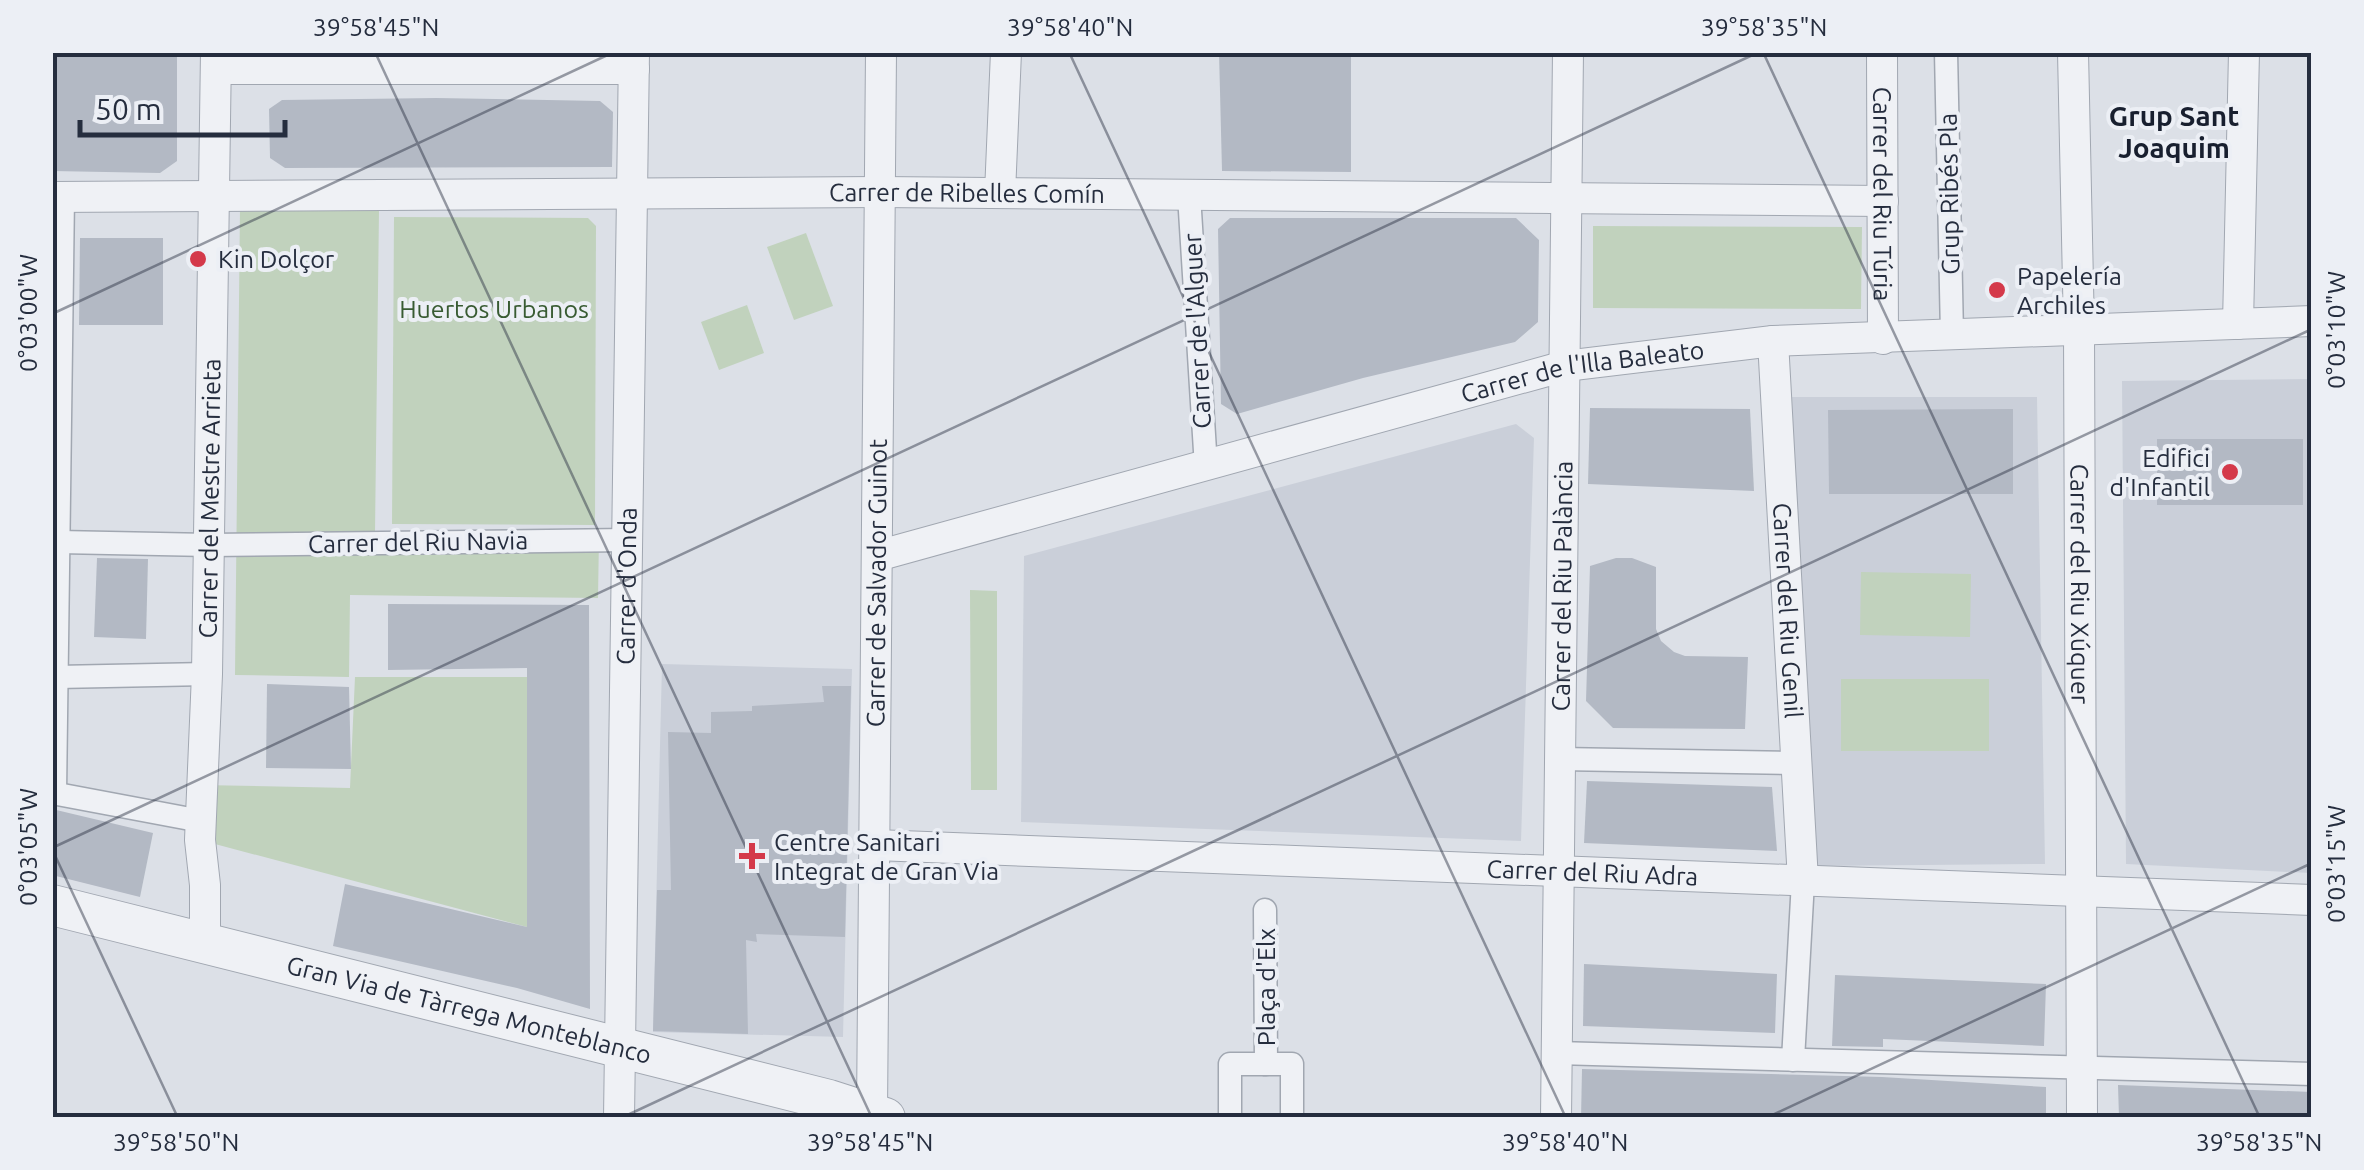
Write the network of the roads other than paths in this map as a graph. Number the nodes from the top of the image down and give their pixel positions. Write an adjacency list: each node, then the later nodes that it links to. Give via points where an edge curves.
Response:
1 (880, 52): 10 (street, Carrer de Salvador Guinot)
2 (1006, 52): 12 (street)
3 (1568, 52): 16 (street, Carrer del Riu Palància)
4 (1882, 52): 17 (street, Carrer del Riu Túria)
5 (1946, 52): 21 (street, Grup Ribés Pla)
6 (2073, 52): 20 (street, Carrer del Riu Xúquer)
7 (2244, 52): 19 (street)
8 (216, 61): 9 (street); 15 (street, Carrer del Mestre Arrieta)
9 (634, 61): 11 (street, Carrer d'Onda)
10 (880, 192): 11 (street, Carrer de Ribelles Comín); 12 (street, Carrer de Ribelles Comín); 29 (street, Carrer de Salvador Guinot)
11 (632, 193): 15 (street, Carrer de Ribelles Comín); 26 (street, Carrer d'Onda)
12 (1000, 193): 13 (street, Carrer de Ribelles Comín)
13 (1190, 195): 16 (street, Carrer de Ribelles Comín); 25 (street, Carrer de l'Alguer)
14 (58, 196): 15 (street, Carrer de Ribelles Comín); 28 (street)
15 (214, 196): 27 (street, Carrer del Mestre Arrieta)
16 (1567, 198): 17 (street, Carrer de Ribelles Comín); 24 (street, Carrer del Riu Palància)
17 (1883, 201): 22 (street, Carrer del Riu Túria)
18 (2312, 320): 19 (street, Carrer de l'Illa Baleato)
19 (2238, 324): 20 (street, Carrer de l'Illa Baleato)
20 (2078, 330): 21 (street, Carrer de l'Illa Baleato); 40 (street, Carrer del Riu Xúquer)
21 (1952, 336): 22 (street, Carrer de l'Illa Baleato)
22 (1883, 338): 23 (street, Carrer de l'Illa Baleato)
23 (1773, 342): 24 (street, Carrer de l'Illa Baleato); 34 (street, Carrer del Riu Genil)
24 (1564, 366): 25 (street, Carrer de l'Illa Baleato); 33 (street, Carrer del Riu Palància)
25 (1206, 466): 29 (street, Carrer de l'Illa Baleato)
26 (627, 540): 27 (street, Carrer del Riu Navia); 45 (street, Carrer d'Onda)
27 (209, 545): 28 (street, Carrer del Riu Navia); 31 (street, Carrer del Mestre Arrieta)
28 (56, 547): 30 (street)
29 (877, 556): 37 (street, Carrer de Salvador Guinot)
30 (55, 602): 32 (street)
31 (208, 674): 32 (street); 36 (street, Carrer del Mestre Arrieta)
32 (55, 691): 35 (street)
33 (1560, 759): 34 (street); 38 (street, Carrer del Riu Palància)
34 (1797, 764): 39 (street, Carrer del Riu Genil)
35 (54, 793): 36 (street)
36 (201, 821): 44 (street, Carrer del Mestre Arrieta)
37 (875, 844): 38 (street, Carrer del Riu Adra); 51 (street, Carrer de Salvador Guinot)
38 (1559, 872): 39 (street, Carrer del Riu Adra); 46 (street, Carrer del Riu Palància)
39 (1803, 881): 40 (street, Carrer del Riu Adra); 47 (street)
40 (2081, 891): 41 (street, Carrer del Riu Adra); 49 (street, Carrer del Riu Xúquer)
41 (2312, 900)
42 (52, 905): 44 (street, Gran Via de Tàrrega Monteblanco)
43 (1266, 910): 48 (street, Plaça d'Elx)
44 (204, 943): 45 (street, Gran Via de Tàrrega Monteblanco)
45 (621, 1048): 51 (street, Gran Via de Tàrrega Monteblanco); 52 (street, Carrer d'Onda)
46 (1557, 1053): 47 (street); 55 (street, Carrer del Riu Palància)
47 (1792, 1060): 49 (street)
48 (1266, 1064): 53 (street, Plaça d'Elx, via 1230,1064); 54 (street, Plaça d'Elx, via 1292,1064)
49 (2082, 1068): 50 (street); 56 (street, Carrer del Riu Xúquer)
50 (2312, 1074)
51 (879, 1115)
52 (619, 1118)
53 (1230, 1118)
54 (1292, 1118)
55 (1556, 1118)
56 (2082, 1118)

